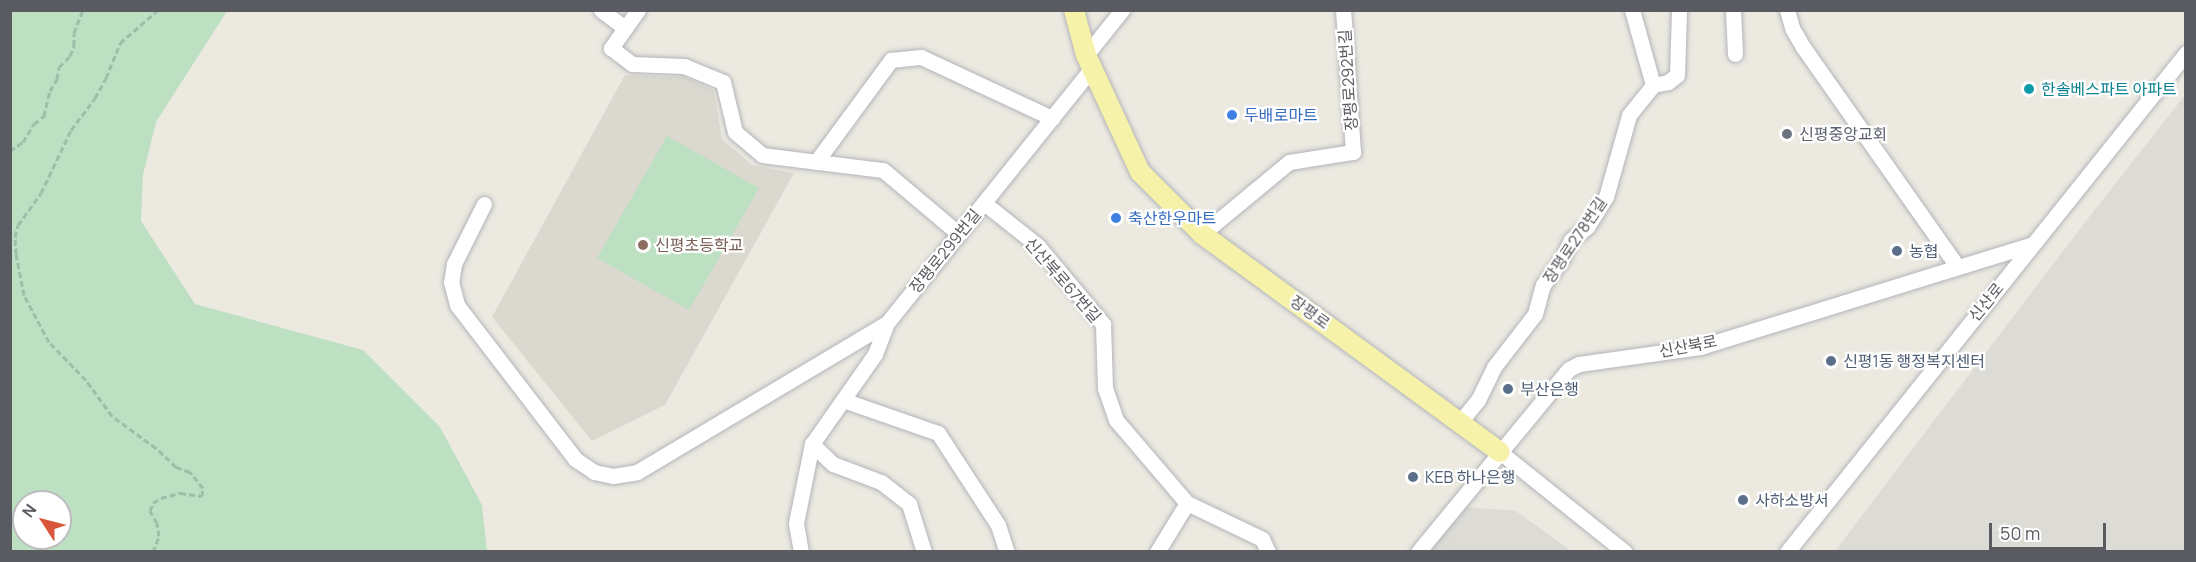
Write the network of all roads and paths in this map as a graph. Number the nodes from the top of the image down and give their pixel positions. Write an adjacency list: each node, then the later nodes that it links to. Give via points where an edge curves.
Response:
1 (83, 10): 18 (path, via 74,33 74,46 60,67 44,116)
2 (158, 10): 32 (path, via 120,43 106,78 71,130 15,237 24,295 49,342 86,380 112,416 176,467 190,472 203,488 202,496 180,493 153,503 150,512 159,536)
3 (601, 10): 12 (street)
4 (638, 10): 12 (street)
5 (1074, 10): 15 (main road, 장평로)
6 (1122, 10): 15 (street, 장평로299번길)
7 (1343, 10): 23 (street, 장평로292번길, via 1353,152 1289,162)
8 (1632, 10): 16 (street)
9 (1679, 10): 16 (street, via 1677,75)
10 (1733, 10): 14 (street)
11 (1787, 10): 25 (street, via 1803,47)
12 (625, 28): 19 (street, via 611,48 632,64 684,66 723,82 735,132 762,155)
13 (2186, 53): 24 (street, 신산로)
14 (1735, 54)
15 (1089, 62): 17 (street, 장평로299번길); 23 (main road, 장평로, via 1140,172)
16 (1653, 85): 28 (street, 장평로278번길, via 1629,115 1606,197 1587,227 1570,240 1543,285 1535,314 1494,367 1478,400)
17 (1052, 118): 19 (street, via 921,57 891,60); 20 (street, 장평로299번길)
18 (10, 151)
19 (816, 162): 22 (street, via 883,170)
20 (984, 203): 22 (street, 장평로299번길); 31 (street, 신산북로67번길, via 1038,246 1103,324 1105,388 1116,420)
21 (484, 204): 26 (street, via 454,264 451,282 457,305 575,459 594,472 613,476 637,472)
22 (959, 234): 26 (street, 장평로299번길)
23 (1202, 234): 28 (main road, 장평로)
24 (2033, 244): 25 (street, 신산북로); 40 (street, 신산로)
25 (1957, 266): 30 (street, 신산북로, via 1700,347 1579,364 1569,369)
26 (887, 323): 27 (street, 장평로299번길, via 875,354)
27 (843, 400): 29 (street, 장평로299번길); 35 (street, via 938,433 998,525)
28 (1460, 422): 30 (main road, 장평로)
29 (812, 444): 33 (street, via 796,523); 34 (street, via 833,464 882,482 909,504)
30 (1500, 452): 38 (street, 신산북로); 39 (street, 장평로)
31 (1187, 503): 36 (street); 37 (street, 신산북로67번길, via 1262,539)
32 (153, 552)
33 (801, 552)
34 (924, 552)
35 (1007, 552)
36 (1157, 552)
37 (1268, 552)
38 (1418, 552)
39 (1625, 552)
40 (1787, 552)

